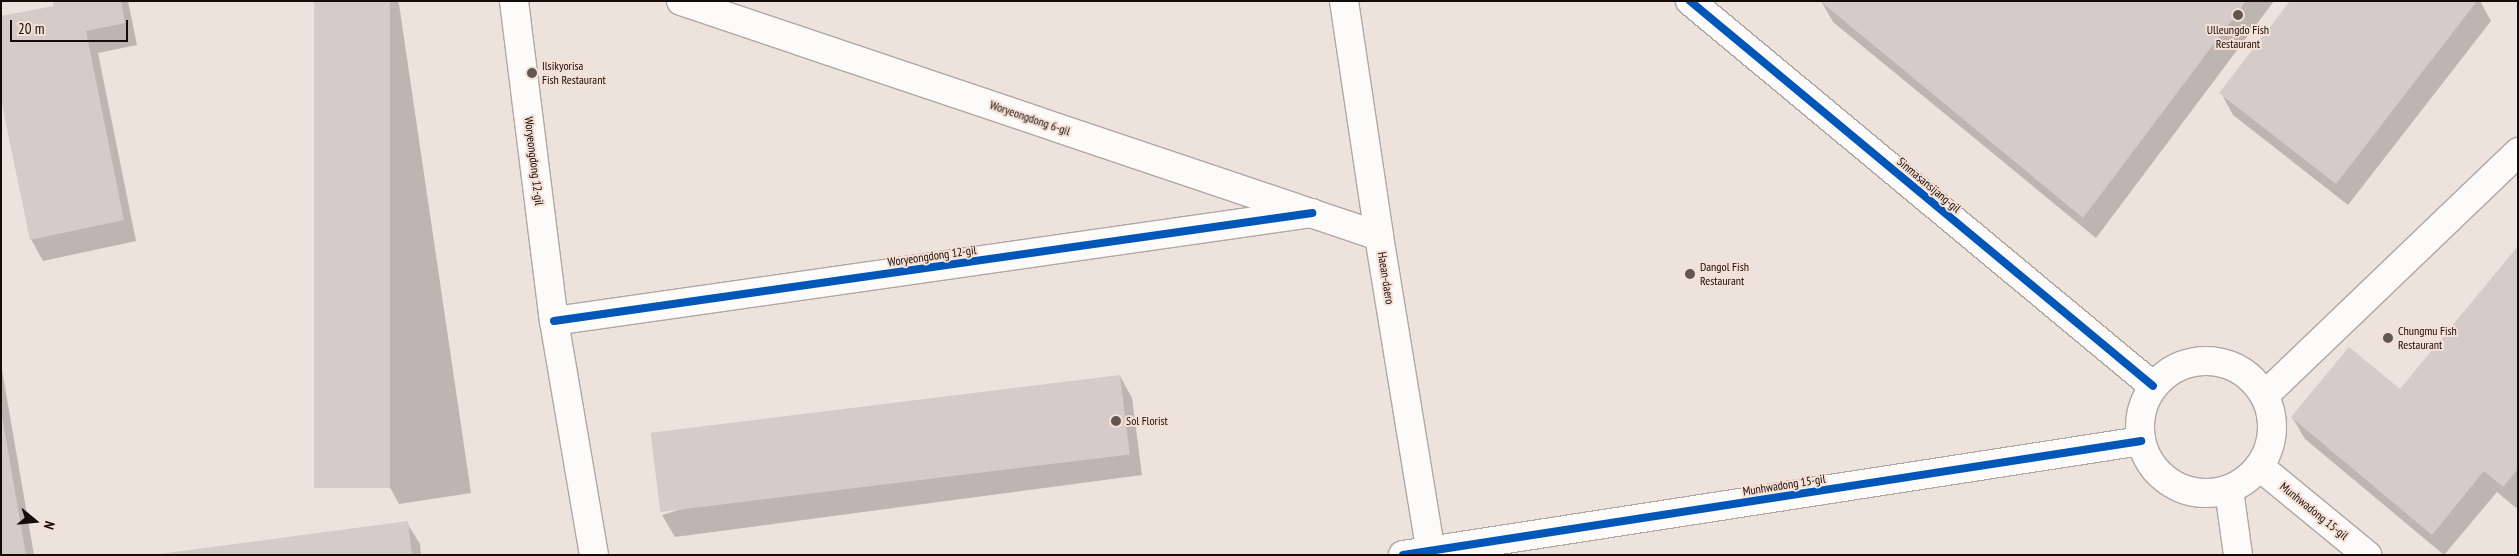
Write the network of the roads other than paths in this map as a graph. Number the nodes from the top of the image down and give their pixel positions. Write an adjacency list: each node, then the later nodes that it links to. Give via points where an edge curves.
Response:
1 (514, 1): 8 (street, Woryeongdong 12-gil)
2 (681, 1): 6 (street, Woryeongdong 6-gil)
3 (1344, 1): 7 (street, Haean-daero)
4 (1690, 1): 9 (street, Sinmasansijang-gil)
5 (2518, 152): 10 (street)
6 (1312, 213): 7 (street, Woryeongdong 6-gil); 8 (street, Woryeongdong 12-gil)
7 (1379, 236): 14 (street, Haean-daero)
8 (554, 321): 15 (street, Woryeongdong 12-gil)
9 (2153, 386): 10 (street, via 2183,364 2221,361 2239,368); 11 (street, via 2142,412)
10 (2265, 395): 12 (street, via 2272,413 2273,432 2269,451)
11 (2141, 441): 13 (street, via 2148,459 2174,486 2211,494); 14 (street, Munhwadong 15-gil)
12 (2260, 467): 13 (street, via 2246,481); 18 (street, Munhwadong 15-gil)
13 (2229, 490): 17 (street)
14 (1431, 553): 16 (street, Munhwadong 15-gil)
15 (594, 555)
16 (1403, 555)
17 (2238, 555)
18 (2367, 555)

